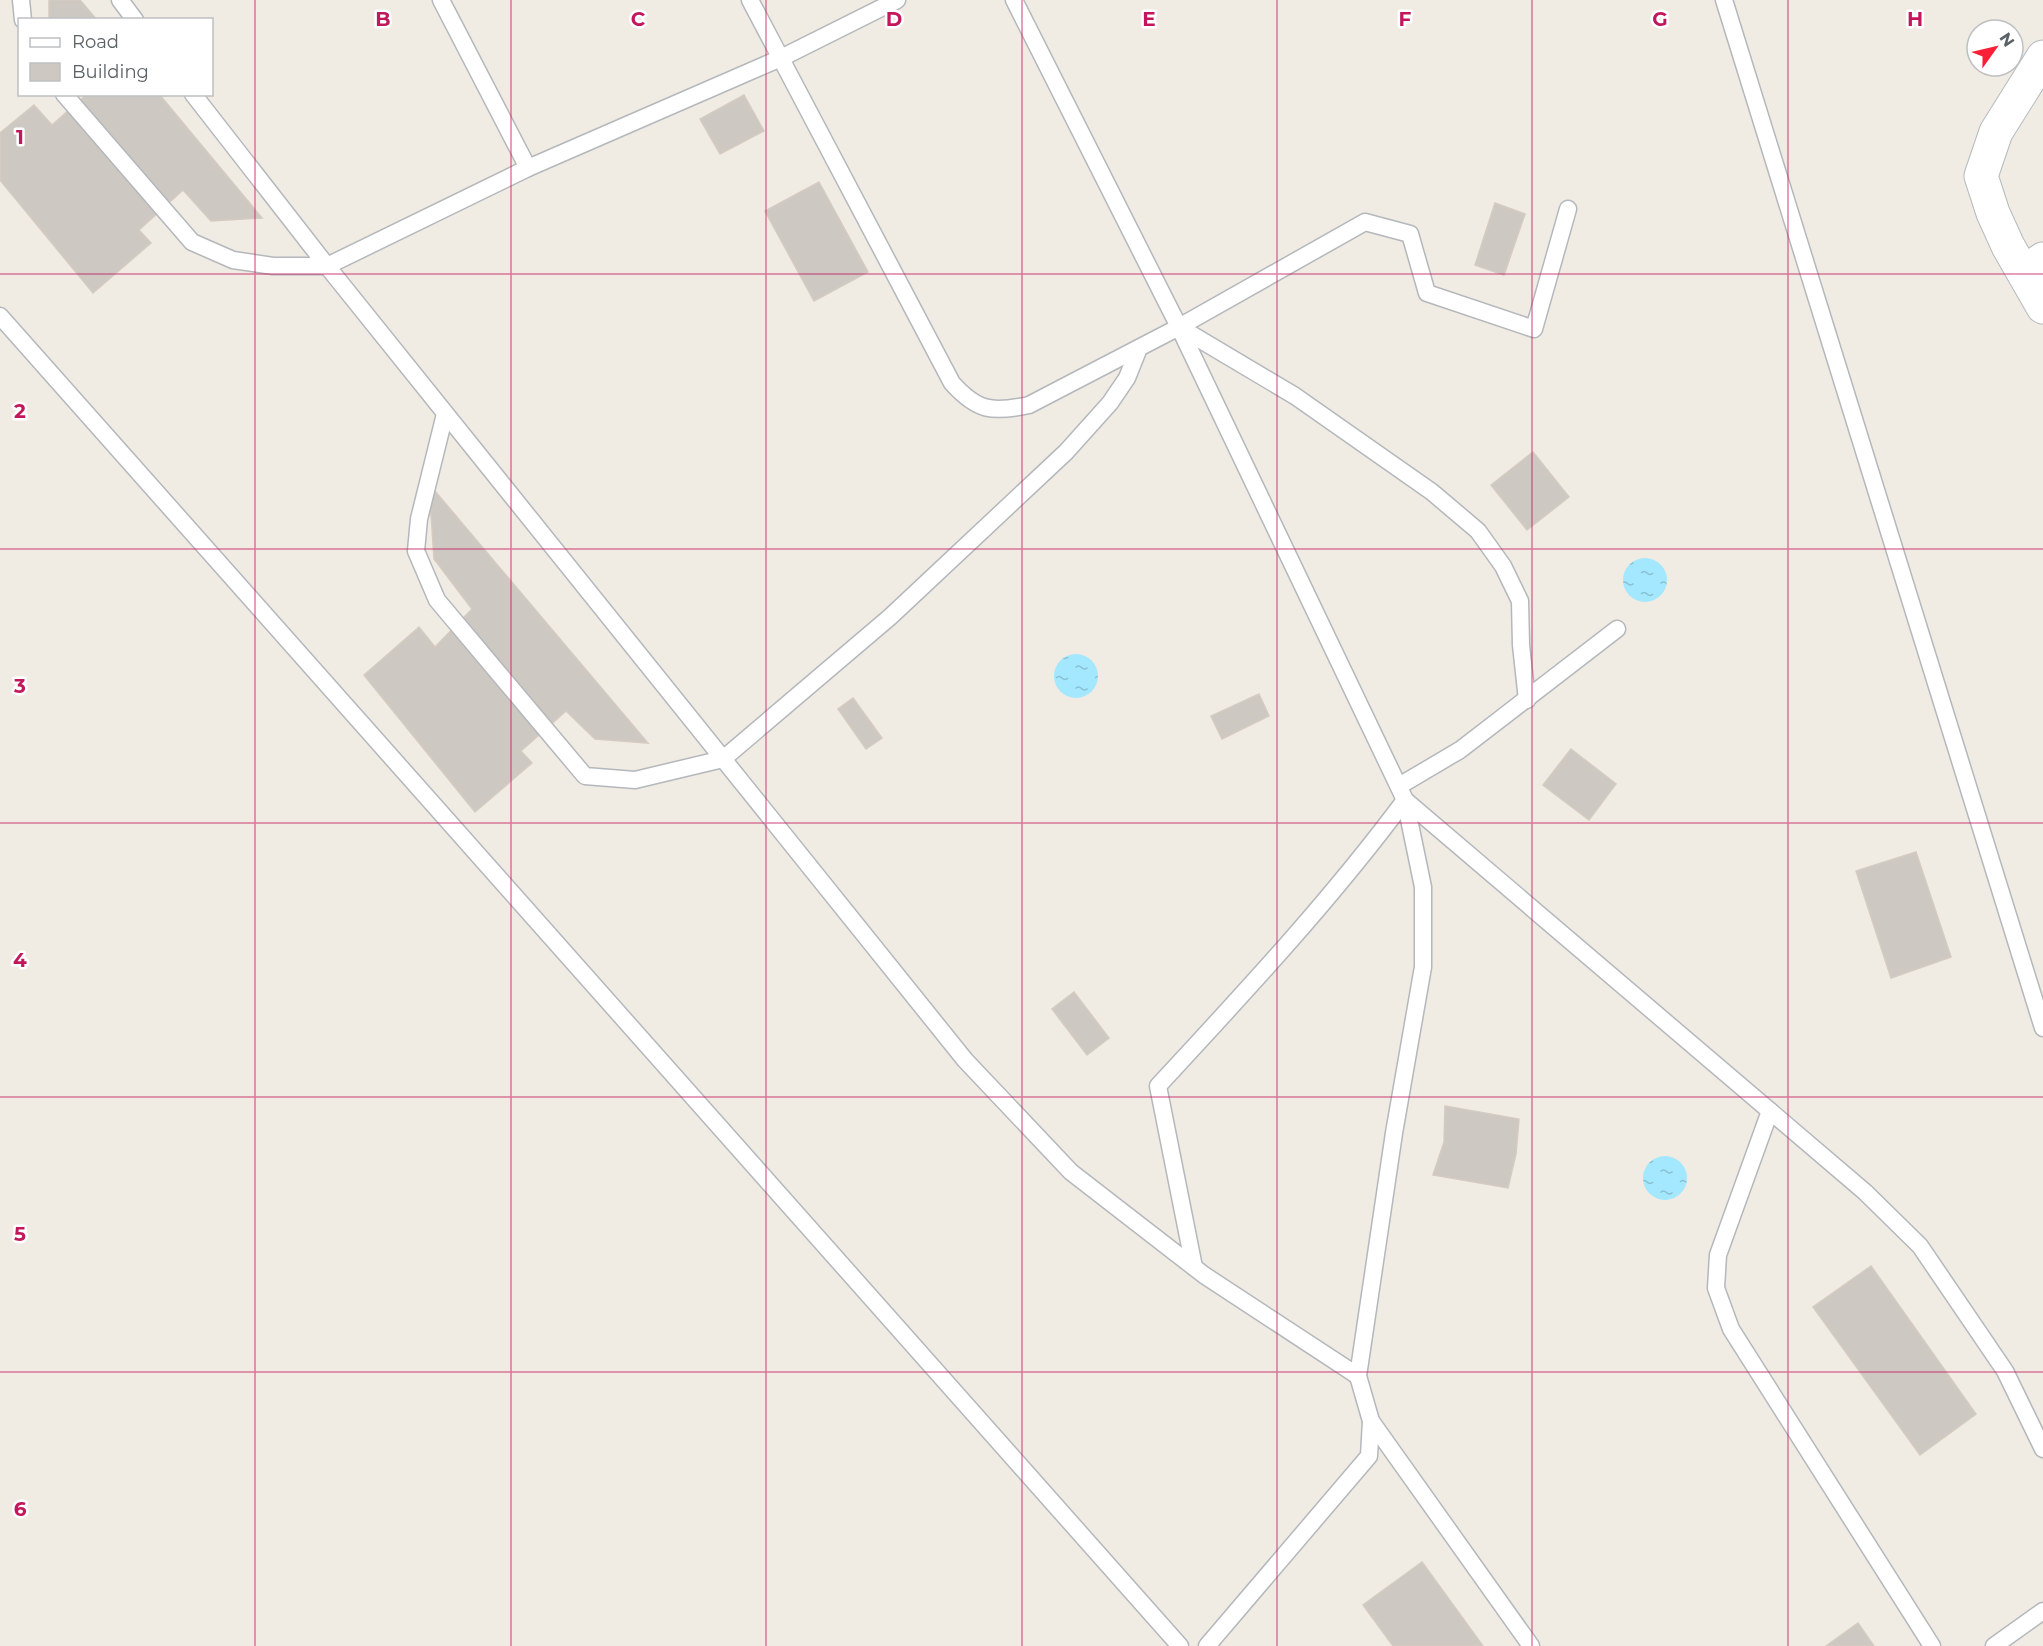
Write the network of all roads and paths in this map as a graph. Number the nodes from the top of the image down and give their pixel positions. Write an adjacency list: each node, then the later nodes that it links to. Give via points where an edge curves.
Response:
1 (21, 0): 8 (lane)
2 (120, 0): 9 (lane)
3 (441, 0): 14 (lane)
4 (750, 0): 11 (lane)
5 (897, 0): 11 (lane)
6 (1014, 0): 20 (lane)
7 (1724, 0): 27 (lane)
8 (23, 18)
9 (134, 18)
10 (2043, 57): 17 (street, via 1996,132 1981,176 2008,246)
11 (781, 58): 14 (lane); 21 (lane, via 952,383 966,399 1004,410 1029,405)
12 (66, 96): 16 (lane, via 192,242 233,260 273,266)
13 (195, 96): 16 (lane)
14 (528, 168): 16 (lane)
15 (1568, 209): 20 (lane, via 1534,329 1427,293 1410,234 1365,222)
16 (327, 266): 22 (lane)
17 (2033, 266): 18 (street)
18 (2043, 307)
19 (0, 316): 34 (lane)
20 (1179, 327): 21 (lane); 24 (lane, via 1295,396 1432,492 1478,531 1503,566 1520,600); 26 (lane)
21 (1139, 348): 25 (lane, via 1127,378 1110,403 1066,452 890,617)
22 (445, 414): 25 (lane); 25 (lane, via 419,519 416,551 437,600 585,776 635,780)
23 (1617, 629): 24 (lane)
24 (1527, 700): 26 (lane)
25 (723, 759): 29 (lane, via 965,1060 1071,1172)
26 (1402, 793): 28 (lane); 29 (lane, via 1365,854 1158,1086); 30 (lane, via 1423,887 1423,967)
27 (2043, 1028)
28 (1770, 1111): 32 (lane, via 1865,1192 1920,1246 2005,1371); 37 (lane, via 1718,1255 1716,1288 1731,1329)
29 (1194, 1267): 30 (lane)
30 (1358, 1376): 31 (lane)
31 (1371, 1421): 35 (lane, via 1369,1456); 36 (lane)
32 (2043, 1449)
33 (2043, 1611): 38 (lane)
34 (1180, 1646)
35 (1208, 1646)
36 (1531, 1646)
37 (1932, 1646)
38 (1994, 1646)

